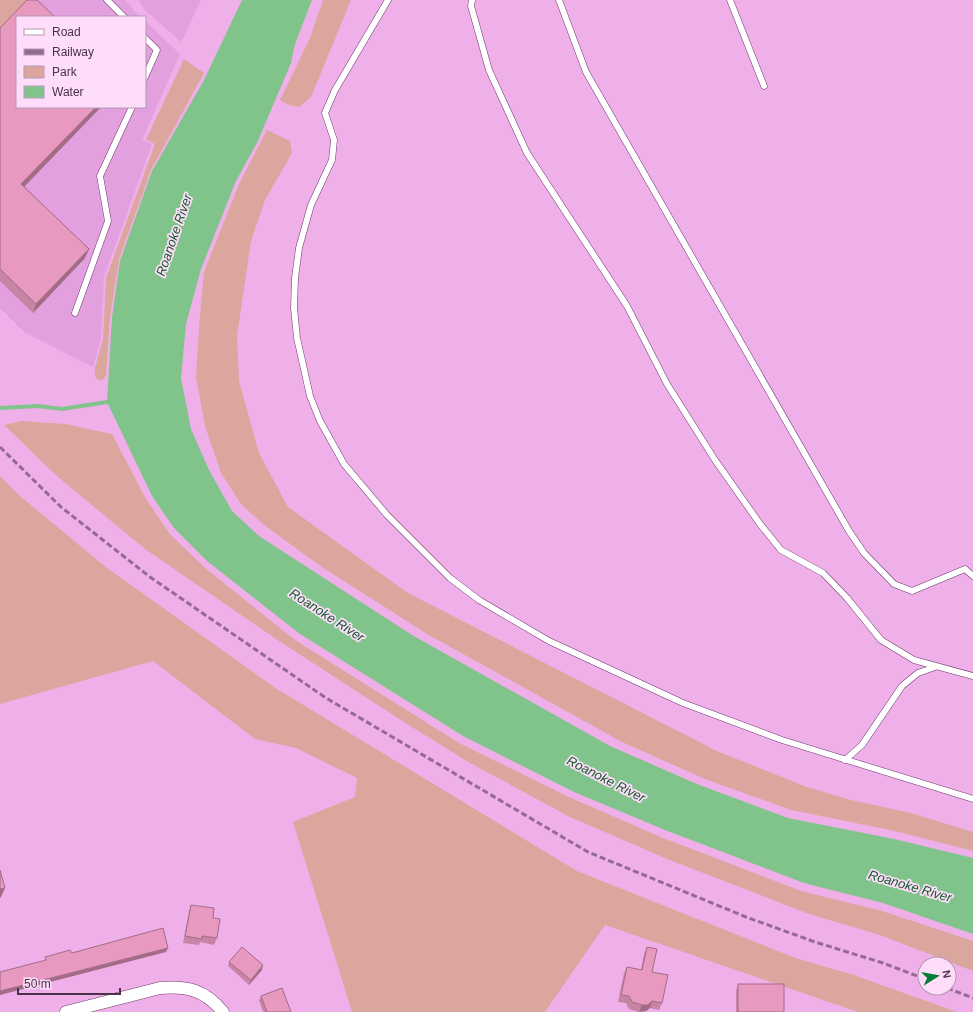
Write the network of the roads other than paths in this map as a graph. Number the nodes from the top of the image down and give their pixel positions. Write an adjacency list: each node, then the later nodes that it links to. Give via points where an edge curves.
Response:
1 (107, 0): 6 (lane)
2 (388, 0): 15 (lane, via 335,90 325,113 334,140 332,160 311,205 299,248 294,308 301,362 310,396 330,441 344,464 387,515 436,566 479,600 517,624 683,703 782,740)
3 (472, 0): 13 (lane, via 471,6 489,70 527,153 628,306 667,384 714,460 781,550 823,573 881,640 914,660)
4 (559, 0): 12 (lane, via 586,72 864,553 894,584 912,591 965,570)
5 (730, 0): 9 (lane)
6 (123, 16)
7 (146, 39): 8 (lane, via 157,50)
8 (146, 75)
9 (764, 86)
10 (132, 108): 11 (lane, via 100,176 108,221)
11 (75, 313)
12 (973, 576)
13 (935, 667): 14 (lane); 15 (lane, via 918,674 902,686 862,745)
14 (973, 676)
15 (845, 760): 16 (lane)
16 (973, 799)
17 (74, 1011): 18 (street, via 160,988 175,987 204,994 214,1000)
18 (223, 1012)

